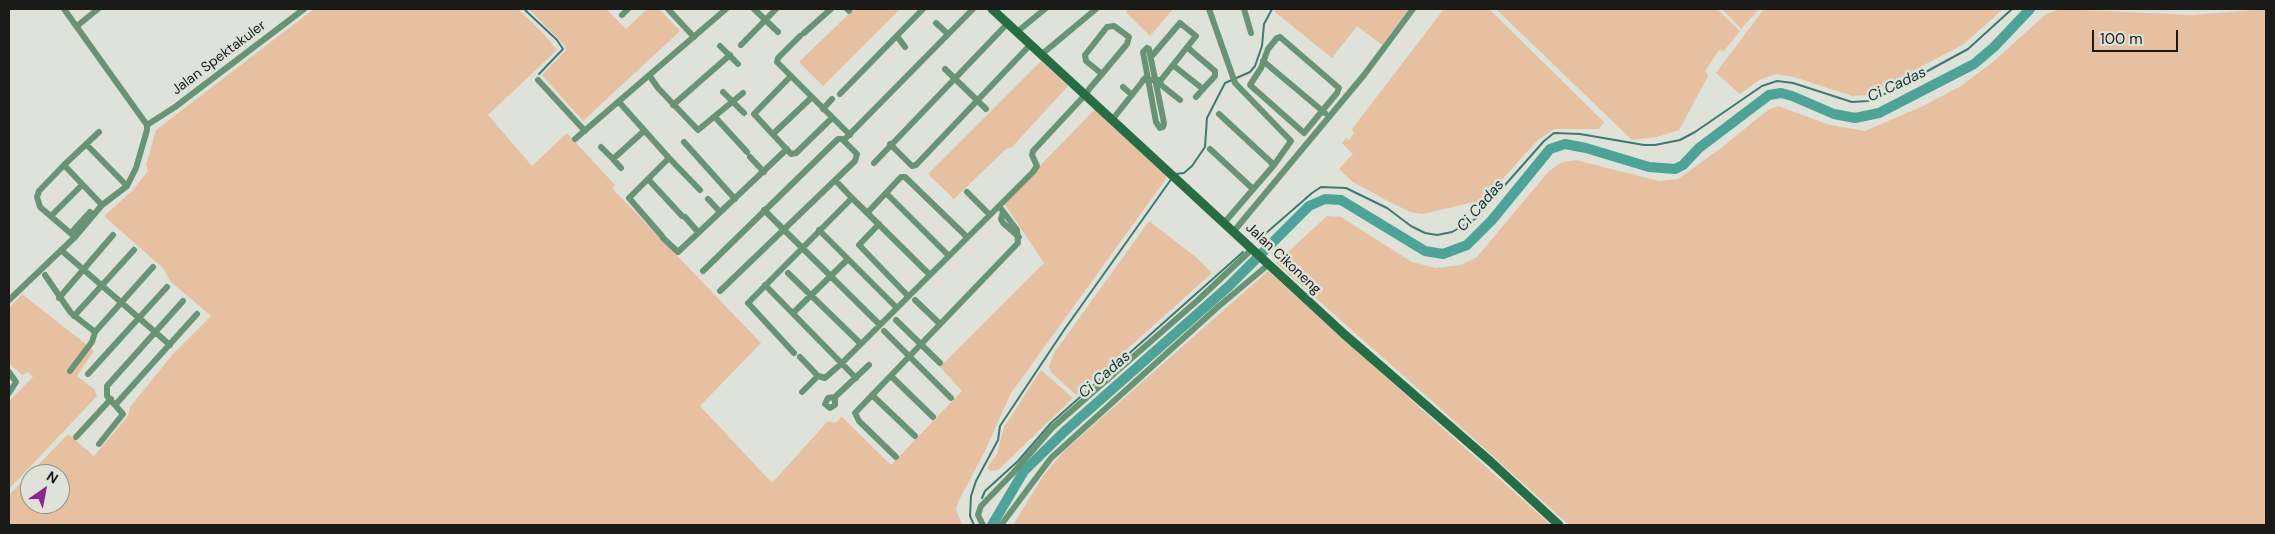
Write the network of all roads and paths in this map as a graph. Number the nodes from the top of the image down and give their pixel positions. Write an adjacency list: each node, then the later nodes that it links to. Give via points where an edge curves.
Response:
1 (64, 9): 22 (street)
2 (98, 9): 22 (street)
3 (304, 9): 73 (street, Jalan Spektakuler)
4 (628, 9): 18 (street)
5 (668, 9): 28 (street)
6 (726, 9): 28 (street)
7 (754, 9): 19 (street)
8 (776, 9): 19 (street)
9 (831, 9): 45 (street, via 777,60)
10 (923, 9): 27 (street)
11 (973, 9): 26 (street)
12 (993, 9): 21 (street, Jalan Cikoneng)
13 (1044, 9): 23 (street)
14 (1096, 9): 35 (street)
15 (1210, 9): 91 (street, via 1235,83 1290,139)
16 (1244, 9): 25 (street)
17 (1413, 9): 69 (street)
18 (622, 15)
19 (764, 20): 24 (street); 30 (street)
20 (936, 23): 26 (street)
21 (1008, 23): 23 (street, Jalan Cikoneng); 47 (street)
22 (77, 26): 73 (street)
23 (1018, 31): 29 (street, Jalan Cikoneng)
24 (778, 32)
25 (1251, 33)
26 (948, 34): 34 (street)
27 (897, 36): 32 (street); 53 (street)
28 (694, 38): 44 (street)
29 (1031, 44): 35 (street, Jalan Cikoneng); 59 (street)
30 (741, 45)
31 (720, 46): 36 (street)
32 (904, 47)
33 (1188, 48): 37 (street, via 1196,36 1180,24); 41 (street); 50 (street, via 1216,72)
34 (930, 54): 38 (street); 78 (street)
35 (1042, 54): 54 (street, Jalan Cikoneng)
36 (730, 56): 40 (street); 63 (street)
37 (1151, 57): 46 (street); 46 (street, via 1149,49 1144,49)
38 (935, 59)
39 (1263, 61): 66 (street); 66 (street, via 1250,88 1301,132 1306,132); 66 (street, via 1268,49 1280,37 1322,71 1339,88)
40 (738, 64)
41 (1174, 66): 46 (street); 50 (street)
42 (945, 69): 47 (street)
43 (1102, 74): 43 (street, via 1129,40 1114,26 1107,27 1085,55 1086,61); 54 (street)
44 (649, 75): 61 (street); 63 (street)
45 (791, 76): 56 (street); 77 (street, via 755,113)
46 (1152, 77): 46 (street, via 1164,123 1160,128 1156,122); 55 (street); 60 (street)
47 (955, 78): 59 (street); 83 (street)
48 (538, 80): 74 (street)
49 (1123, 87): 55 (street)
50 (1203, 89): 57 (street)
51 (723, 92): 62 (street)
52 (743, 93): 62 (street)
53 (840, 94)
54 (1085, 95): 72 (street, Jalan Cikoneng); 106 (street, via 1033,151 1036,168)
55 (1132, 95): 72 (street)
56 (812, 97): 64 (street); 77 (street)
57 (1196, 97)
58 (832, 99): 64 (street)
59 (978, 100): 65 (street); 83 (street, via 914,166)
60 (1180, 100)
61 (619, 102): 74 (street); 75 (street)
62 (732, 102): 67 (street); 70 (street)
63 (673, 105): 70 (street, via 698,130)
64 (823, 109): 71 (street)
65 (986, 109)
66 (1322, 112): 69 (street)
67 (744, 113)
68 (1218, 114): 91 (street)
69 (1329, 116): 116 (street)
70 (715, 117): 93 (street)
71 (832, 118): 78 (street); 85 (street, via 796,154)
72 (1112, 120): 112 (street, Jalan Cikoneng)
73 (147, 125): 97 (street, via 136,168)
74 (585, 131): 79 (street)
75 (644, 131): 87 (street); 88 (street)
76 (99, 132): 82 (street)
77 (773, 134): 85 (street)
78 (850, 135): 80 (street)
79 (575, 139)
80 (844, 140): 95 (street, via 857,158); 107 (street, via 838,139)
81 (684, 142): 104 (street)
82 (86, 144): 90 (street); 97 (street)
83 (890, 144): 89 (street)
84 (601, 147): 88 (street)
85 (787, 149): 93 (street)
86 (1210, 149): 98 (street)
87 (669, 158): 94 (street); 99 (street)
88 (613, 159): 92 (street)
89 (874, 163)
90 (64, 165): 96 (street); 111 (street, via 37,194 40,207)
91 (1274, 165): 98 (street)
92 (621, 168)
93 (764, 172): 104 (street)
94 (648, 179): 117 (street); 117 (street, via 629,198 677,252)
95 (835, 180): 102 (street); 114 (street)
96 (82, 185): 105 (street); 111 (street)
97 (126, 186): 105 (street)
98 (1253, 189): 112 (street)
99 (700, 190)
100 (886, 192): 109 (street); 120 (street, via 905,177); 125 (street)
101 (967, 192): 110 (street)
102 (852, 198): 109 (street); 115 (street)
103 (708, 199): 108 (street)
104 (735, 199): 108 (street)
105 (101, 204): 118 (street)
106 (1001, 209): 110 (street); 152 (street, via 1000,219 1019,237 1018,243)
107 (764, 210): 114 (street); 130 (street)
108 (720, 212): 117 (street)
109 (868, 212): 113 (street)
110 (990, 215): 120 (street)
111 (51, 216): 118 (street)
112 (1224, 223): 116 (street, Jalan Cikoneng)
113 (879, 224): 132 (street); 140 (street, via 859,245)
114 (783, 229): 121 (street); 138 (street)
115 (819, 230): 121 (street); 126 (street)
116 (1234, 231): 122 (street, Jalan Cikoneng)
117 (698, 232)
118 (73, 235): 123 (street)
119 (113, 235): 129 (street)
120 (967, 237): 125 (street)
121 (801, 247): 134 (street); 136 (street)
122 (1253, 249): 127 (street, Jalan Cikoneng); 181 (street, via 1052,428 981,506 978,515)
123 (61, 250): 129 (street); 142 (street)
124 (134, 250): 135 (street)
125 (949, 256): 132 (street)
126 (848, 259): 134 (street); 146 (street)
127 (1268, 263): 182 (street, via 1051,458); 183 (street, Jalan Cikoneng)
128 (153, 267): 144 (street)
129 (83, 268): 135 (street); 141 (street)
130 (703, 271)
131 (788, 273): 139 (street)
132 (930, 275): 140 (street)
133 (44, 276): 141 (street)
134 (830, 276): 139 (street); 153 (street)
135 (103, 285): 144 (street); 149 (street)
136 (765, 285): 147 (street); 166 (street, via 748,304)
137 (166, 287): 150 (street)
138 (720, 290)
139 (811, 295): 147 (street); 157 (street)
140 (908, 296): 146 (street)
141 (59, 298): 149 (street)
142 (9, 300)
143 (915, 300): 152 (street)
144 (121, 301): 150 (street); 155 (street)
145 (183, 301): 154 (street)
146 (897, 308): 153 (street)
147 (793, 313): 160 (street)
148 (197, 314): 156 (street)
149 (74, 316): 155 (street)
150 (139, 316): 154 (street); 165 (street)
151 (896, 320): 158 (street)
152 (940, 324): 158 (street)
153 (882, 328): 157 (street); 159 (street)
154 (156, 331): 156 (street); 174 (street, via 107,386 106,393)
155 (95, 332): 163 (street, via 92,342)
156 (170, 344): 175 (street)
157 (861, 344): 160 (street)
158 (921, 344): 159 (street); 161 (street)
159 (908, 356): 167 (street); 173 (street)
160 (842, 363): 166 (street, via 825,378); 168 (street)
161 (940, 363)
162 (869, 365): 168 (street)
163 (70, 371)
164 (9, 372): 170 (street, via 16,382)
165 (88, 374)
166 (818, 376): 169 (street)
167 (891, 376): 171 (street); 176 (street)
168 (856, 378): 172 (street)
169 (802, 392)
170 (9, 393)
171 (872, 395): 177 (street); 180 (street, via 855,416)
172 (835, 397)
173 (951, 398)
174 (111, 399): 175 (street); 178 (street)
175 (116, 404): 179 (street, via 123,411 123,416)
176 (933, 417)
177 (915, 436)
178 (76, 437)
179 (99, 444)
180 (896, 457)
181 (981, 523)
182 (1001, 525)
183 (1559, 525)

